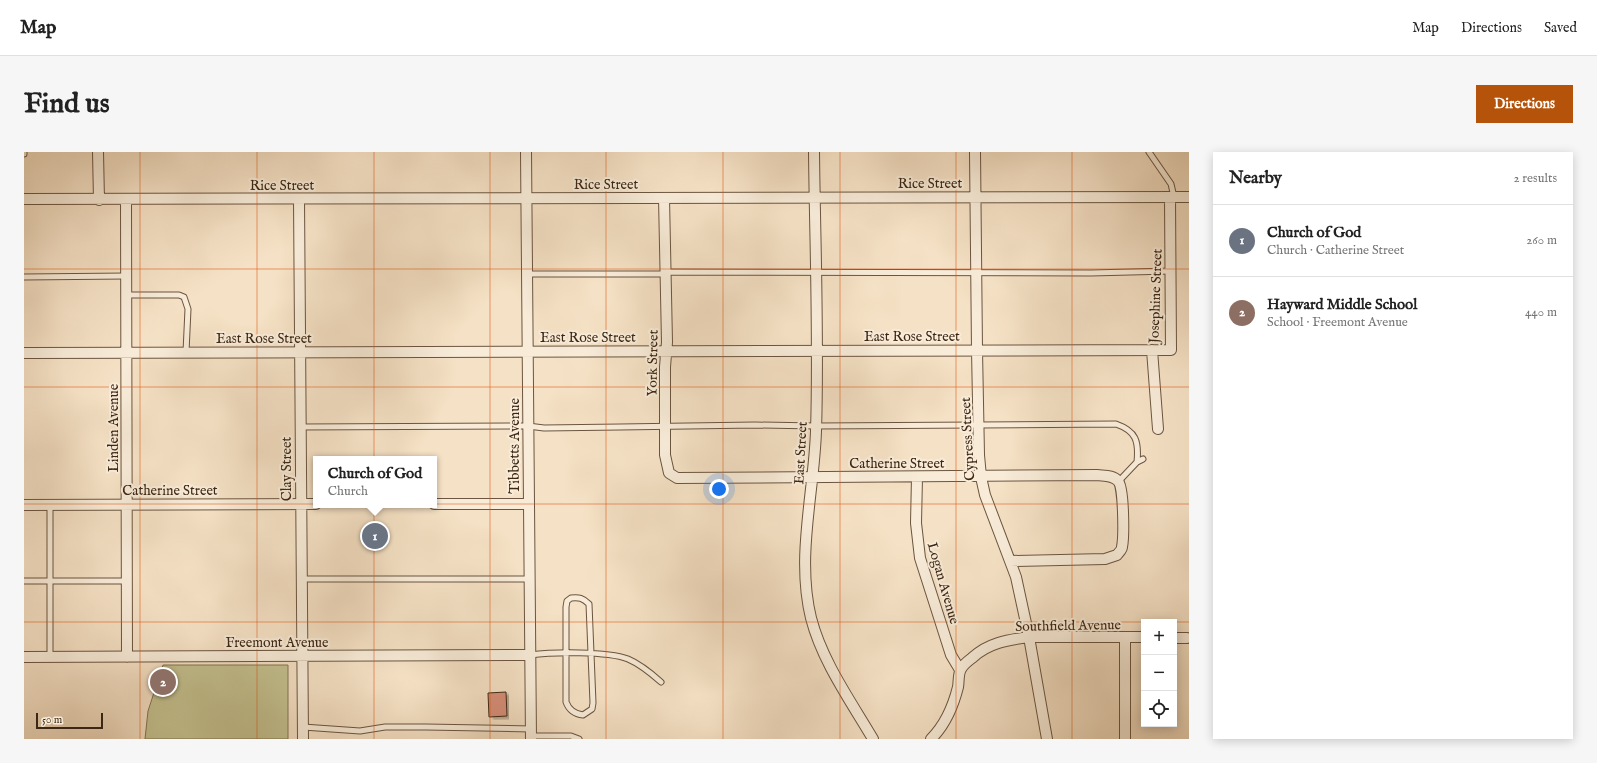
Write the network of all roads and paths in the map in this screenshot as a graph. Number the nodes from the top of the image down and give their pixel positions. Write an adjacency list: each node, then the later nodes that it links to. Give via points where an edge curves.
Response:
1 (98, 152): 15 (street)
2 (526, 152): 9 (street, Tibbetts Avenue)
3 (814, 152): 11 (street, East Street)
4 (975, 152): 6 (street, Cypress Street)
5 (1149, 152): 7 (lane, via 1171,184)
6 (976, 197): 7 (street, Rice Street); 11 (street, Rice Street); 17 (street, Cypress Street)
7 (1172, 197): 8 (street, Rice Street); 16 (street, Josephine Street)
8 (1189, 197)
9 (527, 198): 10 (street, Rice Street); 14 (street, Rice Street); 20 (street, Tibbetts Avenue)
10 (664, 198): 11 (street, Rice Street); 18 (street, York Street)
11 (814, 198): 19 (street, East Street)
12 (24, 199): 15 (street, Rice Street)
13 (126, 199): 14 (street, Rice Street); 15 (street, Rice Street); 21 (street, Linden Avenue)
14 (299, 199): 31 (street, Clay Street)
15 (99, 200)
16 (1170, 271): 17 (lane); 26 (street, Josephine Street, via 1171,350)
17 (976, 272): 19 (lane); 25 (street, Cypress Street)
18 (665, 273): 19 (lane); 20 (lane); 28 (street, York Street)
19 (815, 273): 24 (street, East Street)
20 (527, 274): 27 (street, Tibbetts Avenue)
21 (126, 276): 22 (lane); 23 (street, Linden Avenue)
22 (24, 277)
23 (126, 295): 29 (street, Linden Avenue); 30 (lane, via 184,297 188,309)
24 (816, 350): 25 (street, East Rose Street); 28 (street, East Rose Street); 36 (street, East Street)
25 (977, 350): 26 (street, East Rose Street); 33 (street, Cypress Street)
26 (1152, 350): 38 (street, Josephine Street)
27 (528, 351): 28 (street, East Rose Street); 31 (street, East Rose Street); 34 (street, Tibbetts Avenue)
28 (666, 351): 35 (street, York Street)
29 (126, 352): 30 (street, East Rose Street); 32 (street, East Rose Street); 46 (street, Linden Avenue)
30 (186, 352): 31 (street, East Rose Street)
31 (299, 352): 37 (street, Clay Street)
32 (24, 353)
33 (978, 424): 36 (lane); 40 (lane, via 1116,424 1127,428 1133,435 1138,453); 41 (street, Cypress Street)
34 (528, 426): 35 (lane); 37 (lane); 50 (street, Tibbetts Avenue)
35 (665, 426): 36 (lane); 44 (street, York Street, via 667,470 672,476)
36 (816, 426): 42 (street, East Street)
37 (300, 427): 47 (street, Clay Street)
38 (1158, 429)
39 (1143, 459): 40 (lane)
40 (1137, 462): 45 (lane)
41 (981, 476): 43 (street, Catherine Street); 45 (street, Catherine Street, via 1097,475); 53 (street, Cypress Street, via 985,494)
42 (813, 477): 43 (street, Catherine Street); 44 (street, Catherine Street); 77 (street, East Street, via 805,572 811,617 823,651)
43 (917, 477): 71 (street, Logan Avenue, via 916,523 920,558 951,655)
44 (723, 478)
45 (1119, 481): 53 (street, via 1122,495 1122,529 1121,550 1117,555 1105,559)
46 (127, 504): 47 (street, Catherine Street); 52 (street, Catherine Street); 58 (street, Linden Avenue)
47 (301, 504): 48 (street, Catherine Street); 54 (street, Clay Street)
48 (313, 504)
49 (437, 504): 50 (street)
50 (528, 504): 55 (street, Tibbetts Avenue)
51 (24, 505): 52 (street, Catherine Street)
52 (50, 505): 56 (lane)
53 (1011, 561): 59 (street, Cypress Street)
54 (302, 579): 55 (lane); 67 (street, Clay Street)
55 (529, 579): 66 (street, Tibbetts Avenue)
56 (51, 580): 57 (lane); 58 (lane); 69 (lane)
57 (24, 581)
58 (127, 581): 70 (street, Linden Avenue)
59 (1028, 637): 60 (street, Southfield Avenue); 71 (street, Southfield Avenue, via 987,646); 79 (street, Cypress Street)
60 (1125, 637): 61 (street, Southfield Avenue); 80 (street)
61 (1141, 637)
62 (1177, 638): 63 (street)
63 (1187, 638)
64 (565, 654): 65 (lane); 65 (lane, via 567,601 578,598 589,604); 65 (lane, via 566,702 573,712 583,715 592,709 594,703); 66 (lane)
65 (590, 654): 72 (lane, via 630,660)
66 (530, 655): 67 (street, Freemont Avenue); 74 (street, Tibbetts Avenue)
67 (302, 656): 70 (street, Freemont Avenue); 73 (street, Clay Street)
68 (24, 657): 69 (street, Freemont Avenue)
69 (50, 657): 70 (street, Freemont Avenue)
70 (127, 657)
71 (960, 670): 78 (street, via 954,703 938,732)
72 (661, 682)
73 (303, 727): 74 (lane, via 360,731 385,727 412,727); 75 (street, Clay Street)
74 (531, 735): 76 (lane, via 571,736)
75 (303, 739)
76 (579, 739)
77 (873, 739)
78 (931, 739)
79 (1046, 739)
80 (1125, 739)

